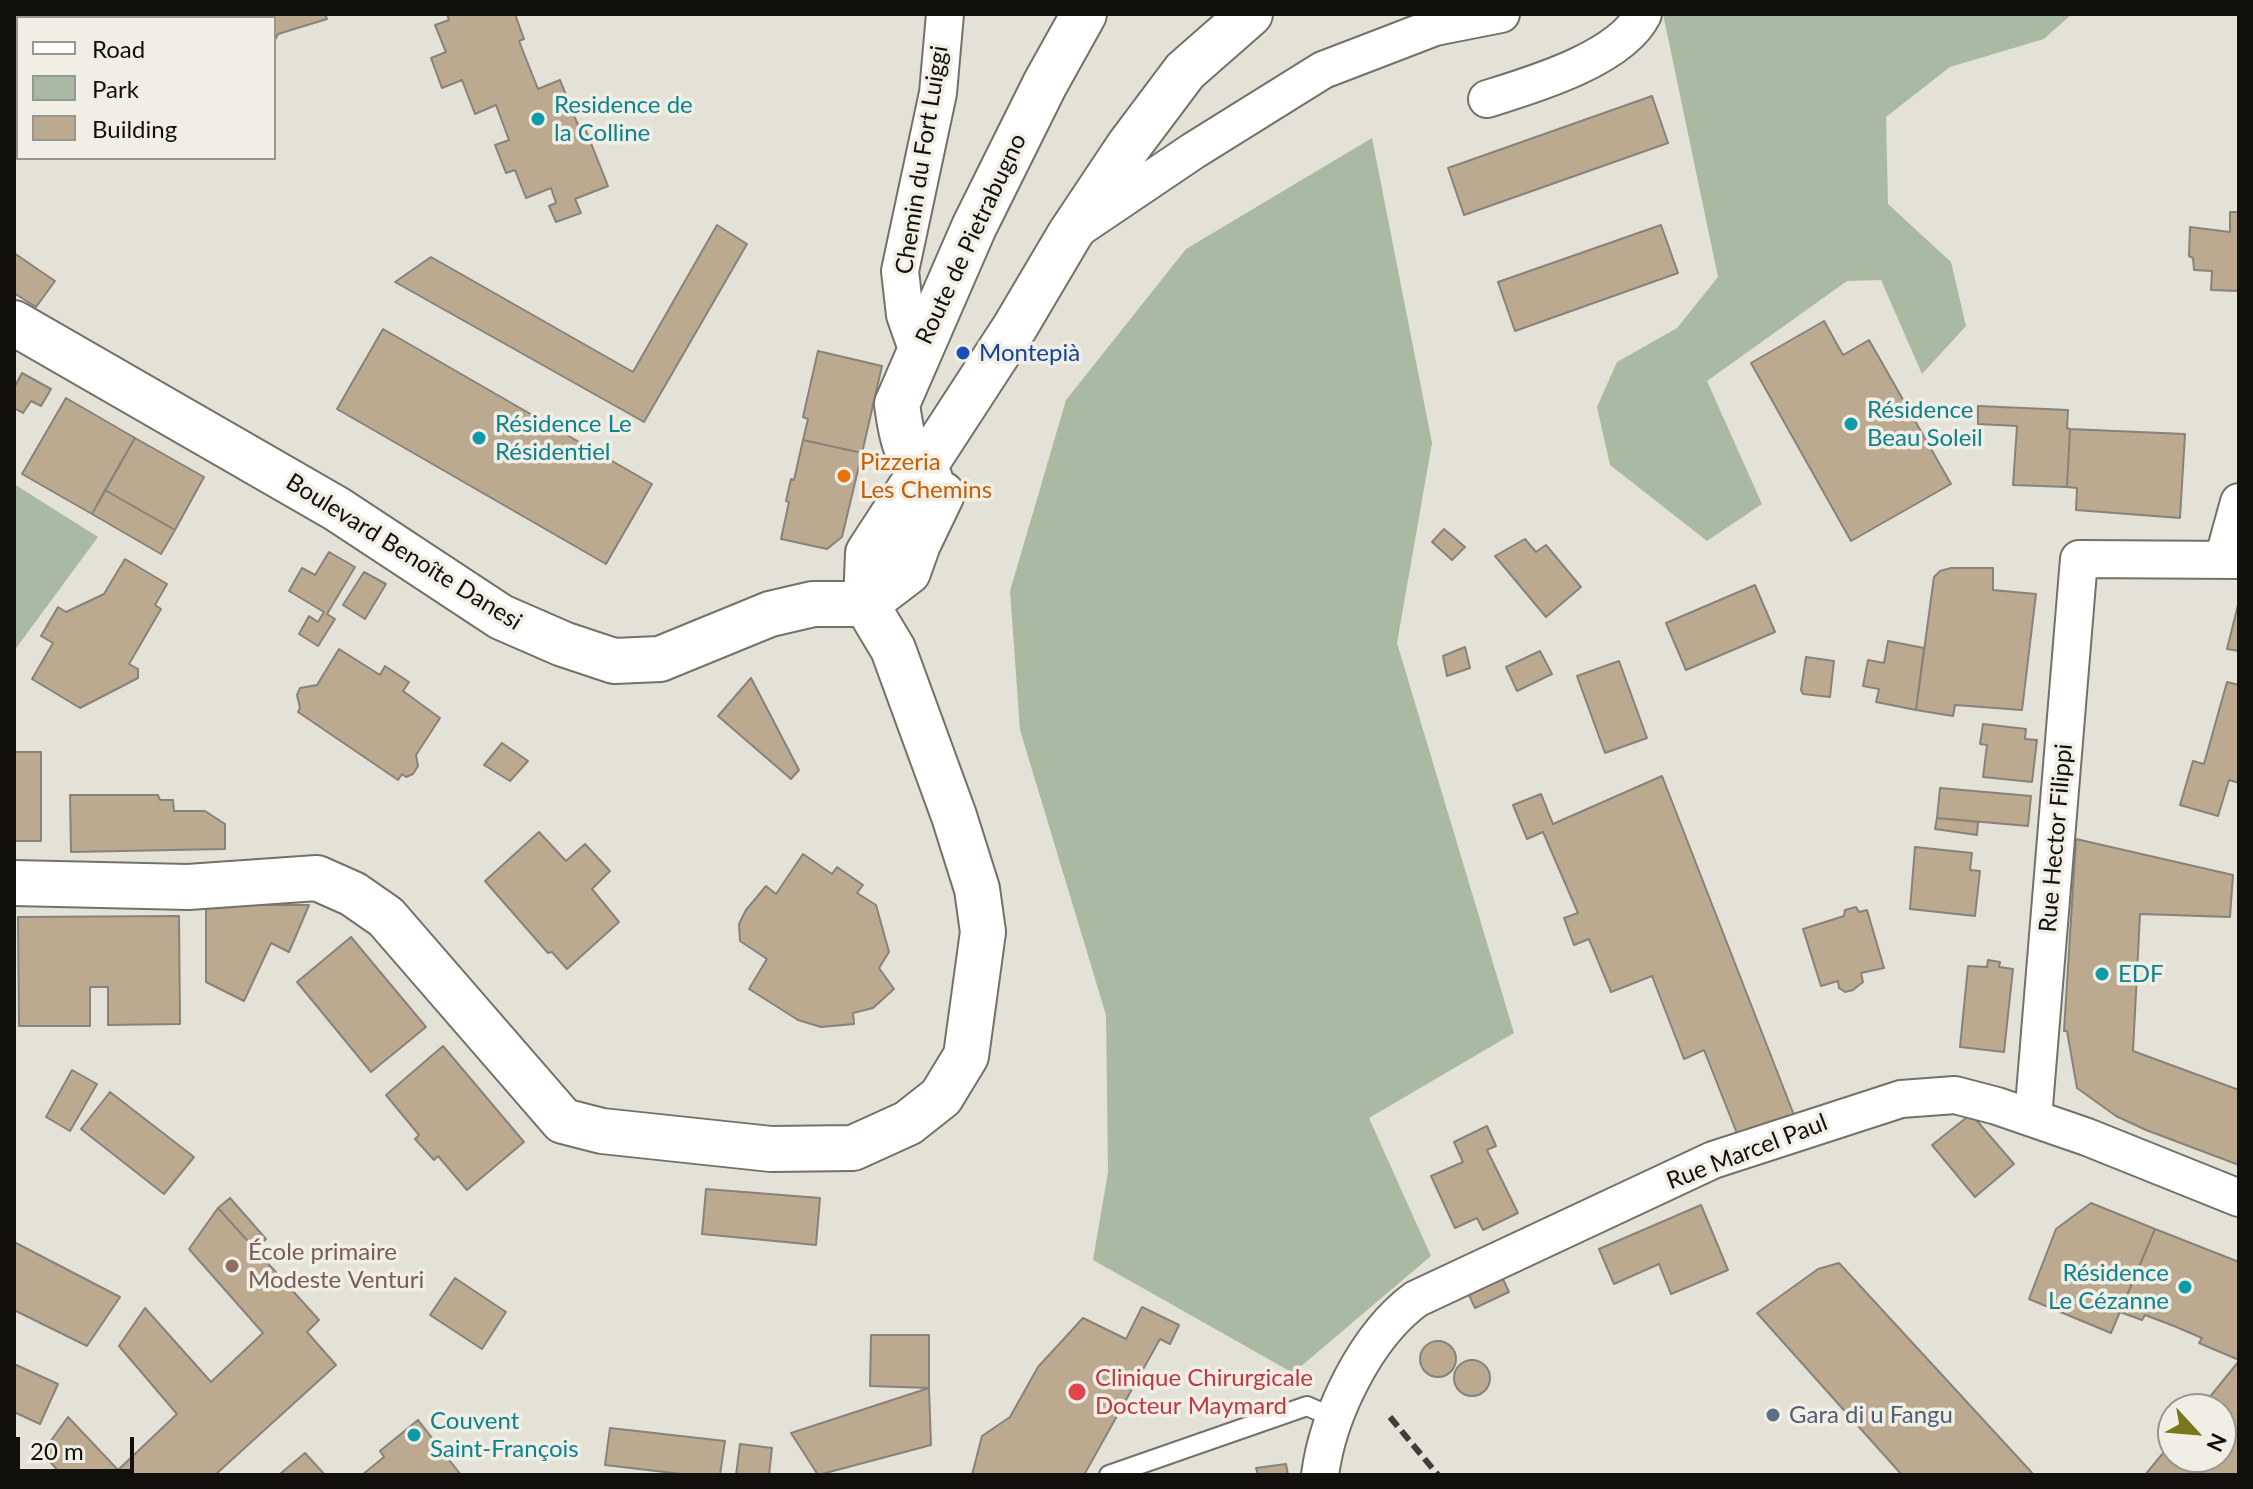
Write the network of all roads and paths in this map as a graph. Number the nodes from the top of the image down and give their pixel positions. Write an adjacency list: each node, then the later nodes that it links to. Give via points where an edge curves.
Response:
1 (945, 14): 12 (street, Chemin du Fort Luiggi, via 938,93 900,271 905,315)
2 (1084, 14): 12 (main road, Route de Pietrabugno, via 974,227)
3 (1250, 14): 7 (main road, via 1185,71)
4 (1501, 14): 8 (street, via 1435,27 1323,70)
5 (1643, 14): 6 (street, via 1607,50 1547,81)
6 (1487, 99)
7 (1151, 117): 8 (street); 9 (main road)
8 (1193, 151): 9 (street)
9 (1070, 234): 11 (main road)
10 (14, 323): 17 (main road, Boulevard Benoîte Danesi, via 337,509 501,617 614,661 660,659 813,604)
11 (1015, 327): 13 (main road); 15 (main road, via 981,419)
12 (918, 352): 13 (main road, Route de Pietrabugno, via 897,404 900,428)
13 (920, 470): 15 (main road, Route de Pietrabugno, via 930,479); 17 (main road, via 868,553)
14 (2239, 502): 16 (street)
15 (930, 519): 17 (main road, via 908,572)
16 (2231, 560): 19 (street, Rue Hector Filippi, via 2079,559)
17 (866, 604): 18 (main road, via 893,649 919,718 977,889 983,932 966,1056 941,1097 908,1123 853,1148 771,1149 602,1131 563,1121 386,917 317,878 188,887)
18 (14, 883)
19 (2033, 1118): 20 (street, Rue Marcel Paul); 21 (street, Rue Marcel Paul, via 1955,1095 1901,1099 1713,1160 1416,1299 1375,1340)
20 (2239, 1198)
21 (1334, 1418): 22 (lane, via 1307,1406); 23 (street, Rue Marcel Paul)
22 (1109, 1475)
23 (1320, 1475)

